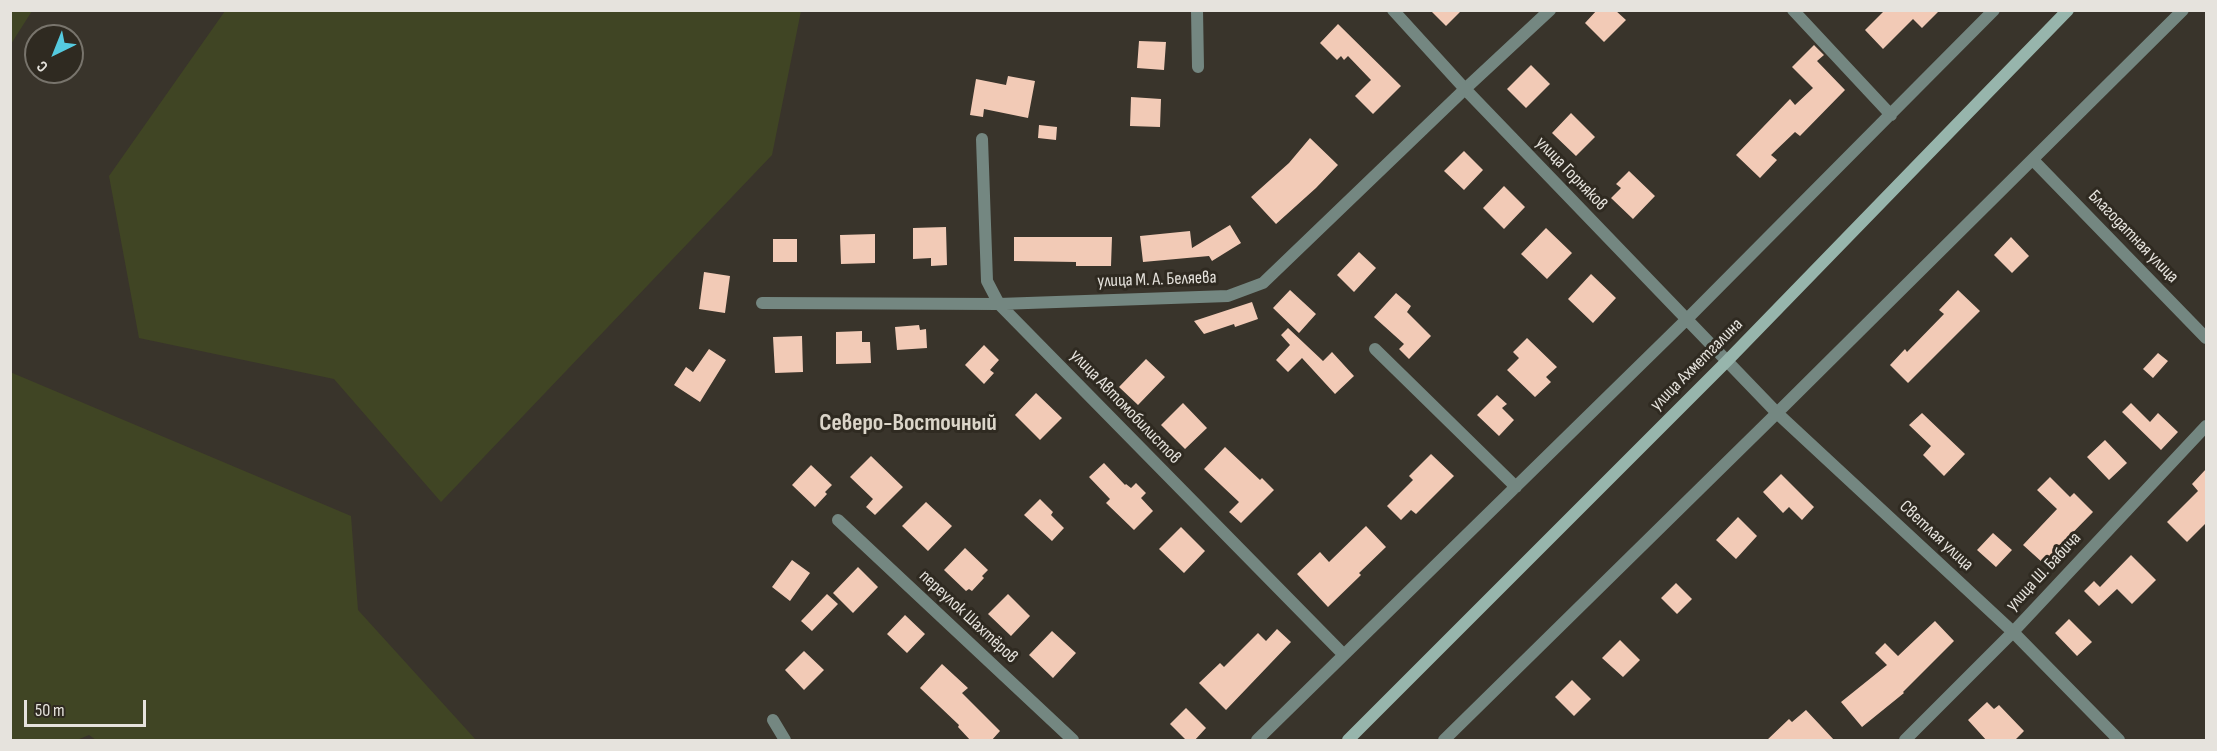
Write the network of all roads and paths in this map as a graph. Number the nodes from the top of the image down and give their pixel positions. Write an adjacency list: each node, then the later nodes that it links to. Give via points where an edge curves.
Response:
1 (1197, 10): 8 (street)
2 (1392, 10): 9 (street, улица Горняков)
3 (1550, 10): 9 (street, улица М. А. Беляева)
4 (1793, 10): 10 (street)
5 (1994, 10): 10 (street)
6 (2068, 10): 18 (main road, улица Ахметгалина)
7 (2183, 10): 12 (street)
8 (1198, 67)
9 (1465, 89): 14 (street, улица М. А. Беляева, via 1263,283 1228,296); 15 (street, улица Горняков)
10 (1891, 116): 15 (street)
11 (982, 139): 14 (street, улица Автомобилистов, via 987,281)
12 (2033, 160): 16 (street, Благодатная улица); 19 (street)
13 (762, 303): 14 (street, улица М. А. Беляева)
14 (999, 304): 24 (street, улица Автомобилистов)
15 (1686, 320): 18 (street, улица Горняков); 21 (street)
16 (2206, 338)
17 (1375, 349): 21 (street)
18 (1726, 361): 19 (street, Светлая улица); 29 (main road, улица Ахметгалина)
19 (1777, 413): 23 (street, Светлая улица); 30 (street)
20 (2206, 426): 23 (street, улица Ш. Бабича)
21 (1516, 487): 24 (street)
22 (838, 520): 27 (street, переулок Шахтёров)
23 (2013, 632): 31 (street, улица Ш. Бабича); 32 (street, Светлая улица)
24 (1343, 654): 28 (street)
25 (773, 720): 26 (street)
26 (785, 741)
27 (1073, 741)
28 (1257, 741)
29 (1348, 741)
30 (1444, 741)
31 (1905, 741)
32 (2120, 741)

